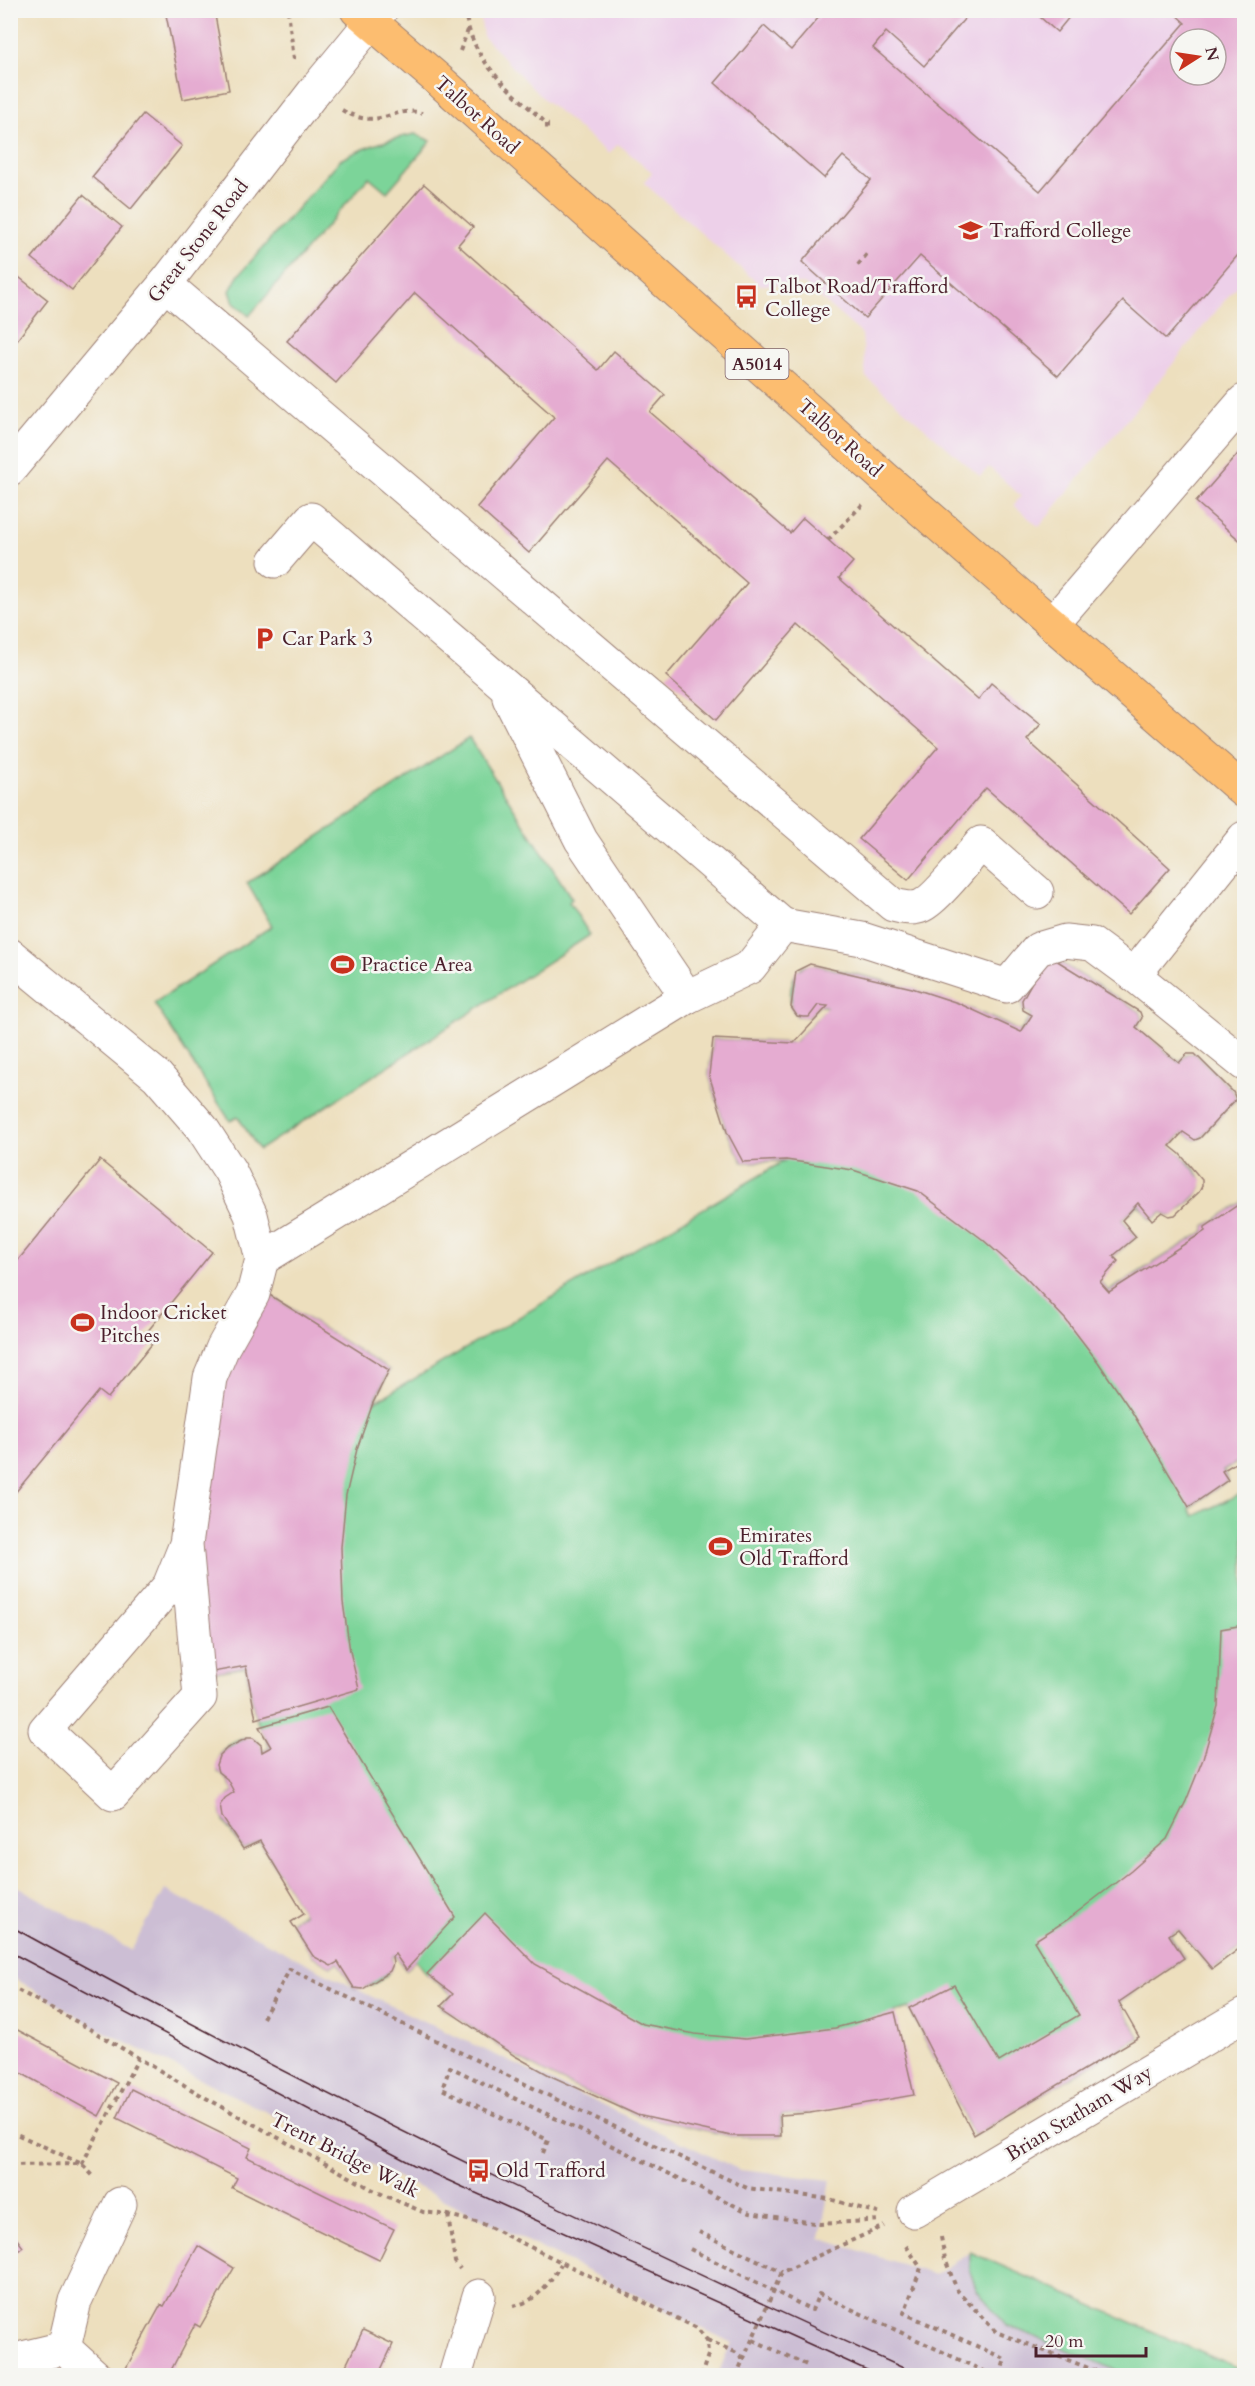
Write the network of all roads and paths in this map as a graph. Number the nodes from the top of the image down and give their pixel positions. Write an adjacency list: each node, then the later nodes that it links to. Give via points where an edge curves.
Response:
1 (288, 10): 4 (path, via 291,50)
2 (465, 10): 5 (path, via 471,37 483,61 547,124)
3 (370, 15): 5 (main road, Talbot Road / A5014); 8 (street, Great Stone Road)
4 (298, 68)
5 (549, 178): 11 (main road, Talbot Road / A5014)
6 (867, 254): 7 (path)
7 (858, 265)
8 (165, 284): 10 (street, Great Stone Road); 18 (street, via 893,904 921,906 981,843)
9 (1245, 401): 14 (street)
10 (10, 469)
11 (886, 479): 12 (path); 14 (main road, Talbot Road / A5014)
12 (828, 540)
13 (274, 561): 15 (street, via 311,519)
14 (1052, 624): 16 (main road, Talbot Road / A5014)
15 (502, 683): 19 (street); 22 (street, via 581,840)
16 (1245, 791)
17 (1245, 838): 21 (street)
18 (1036, 892)
19 (783, 925): 21 (street, via 862,939 1006,986 1038,949 1065,941 1092,944); 22 (street, via 750,967)
20 (10, 955): 25 (street, via 157,1076 202,1128 252,1215)
21 (1134, 975): 23 (street)
22 (687, 997): 25 (street)
23 (1234, 1055): 24 (street)
24 (1245, 1075)
25 (262, 1259): 26 (street, via 253,1294 210,1378)
26 (186, 1544): 26 (street, via 200,1697 113,1794 45,1730 170,1586)
27 (10, 1986): 30 (path, Trent Bridge Walk)
28 (1245, 2015): 36 (street, Brian Statham Way)
29 (263, 2018): 36 (path, via 290,1969 747,2188)
30 (138, 2059): 33 (path); 42 (path, Trent Bridge Walk, via 377,2192 423,2212 483,2224 697,2328)
31 (10, 2131): 33 (path)
32 (543, 2153): 36 (path, via 548,2140 442,2089 450,2067 750,2213 820,2224)
33 (82, 2164): 34 (path); 35 (path)
34 (10, 2165)
35 (120, 2204): 44 (street, via 75,2301)
36 (910, 2213): 39 (path); 53 (path, via 921,2268 904,2313 1005,2359); 54 (path, via 945,2259 957,2290 996,2331)
37 (699, 2232): 39 (path)
38 (690, 2249): 40 (path)
39 (782, 2272): 40 (path)
40 (774, 2290): 43 (path); 52 (path, via 812,2310 819,2294)
41 (479, 2296): 49 (street)
42 (707, 2340): 45 (path, Trent Bridge Walk); 50 (path, via 708,2355)
43 (753, 2340): 45 (path); 47 (path)
44 (64, 2348): 46 (street); 48 (street)
45 (744, 2359): 51 (path)
46 (10, 2361)
47 (807, 2365)
48 (95, 2376)
49 (455, 2376)
50 (701, 2376)
51 (736, 2376)
52 (994, 2376)
53 (999, 2376)
54 (1109, 2376)

